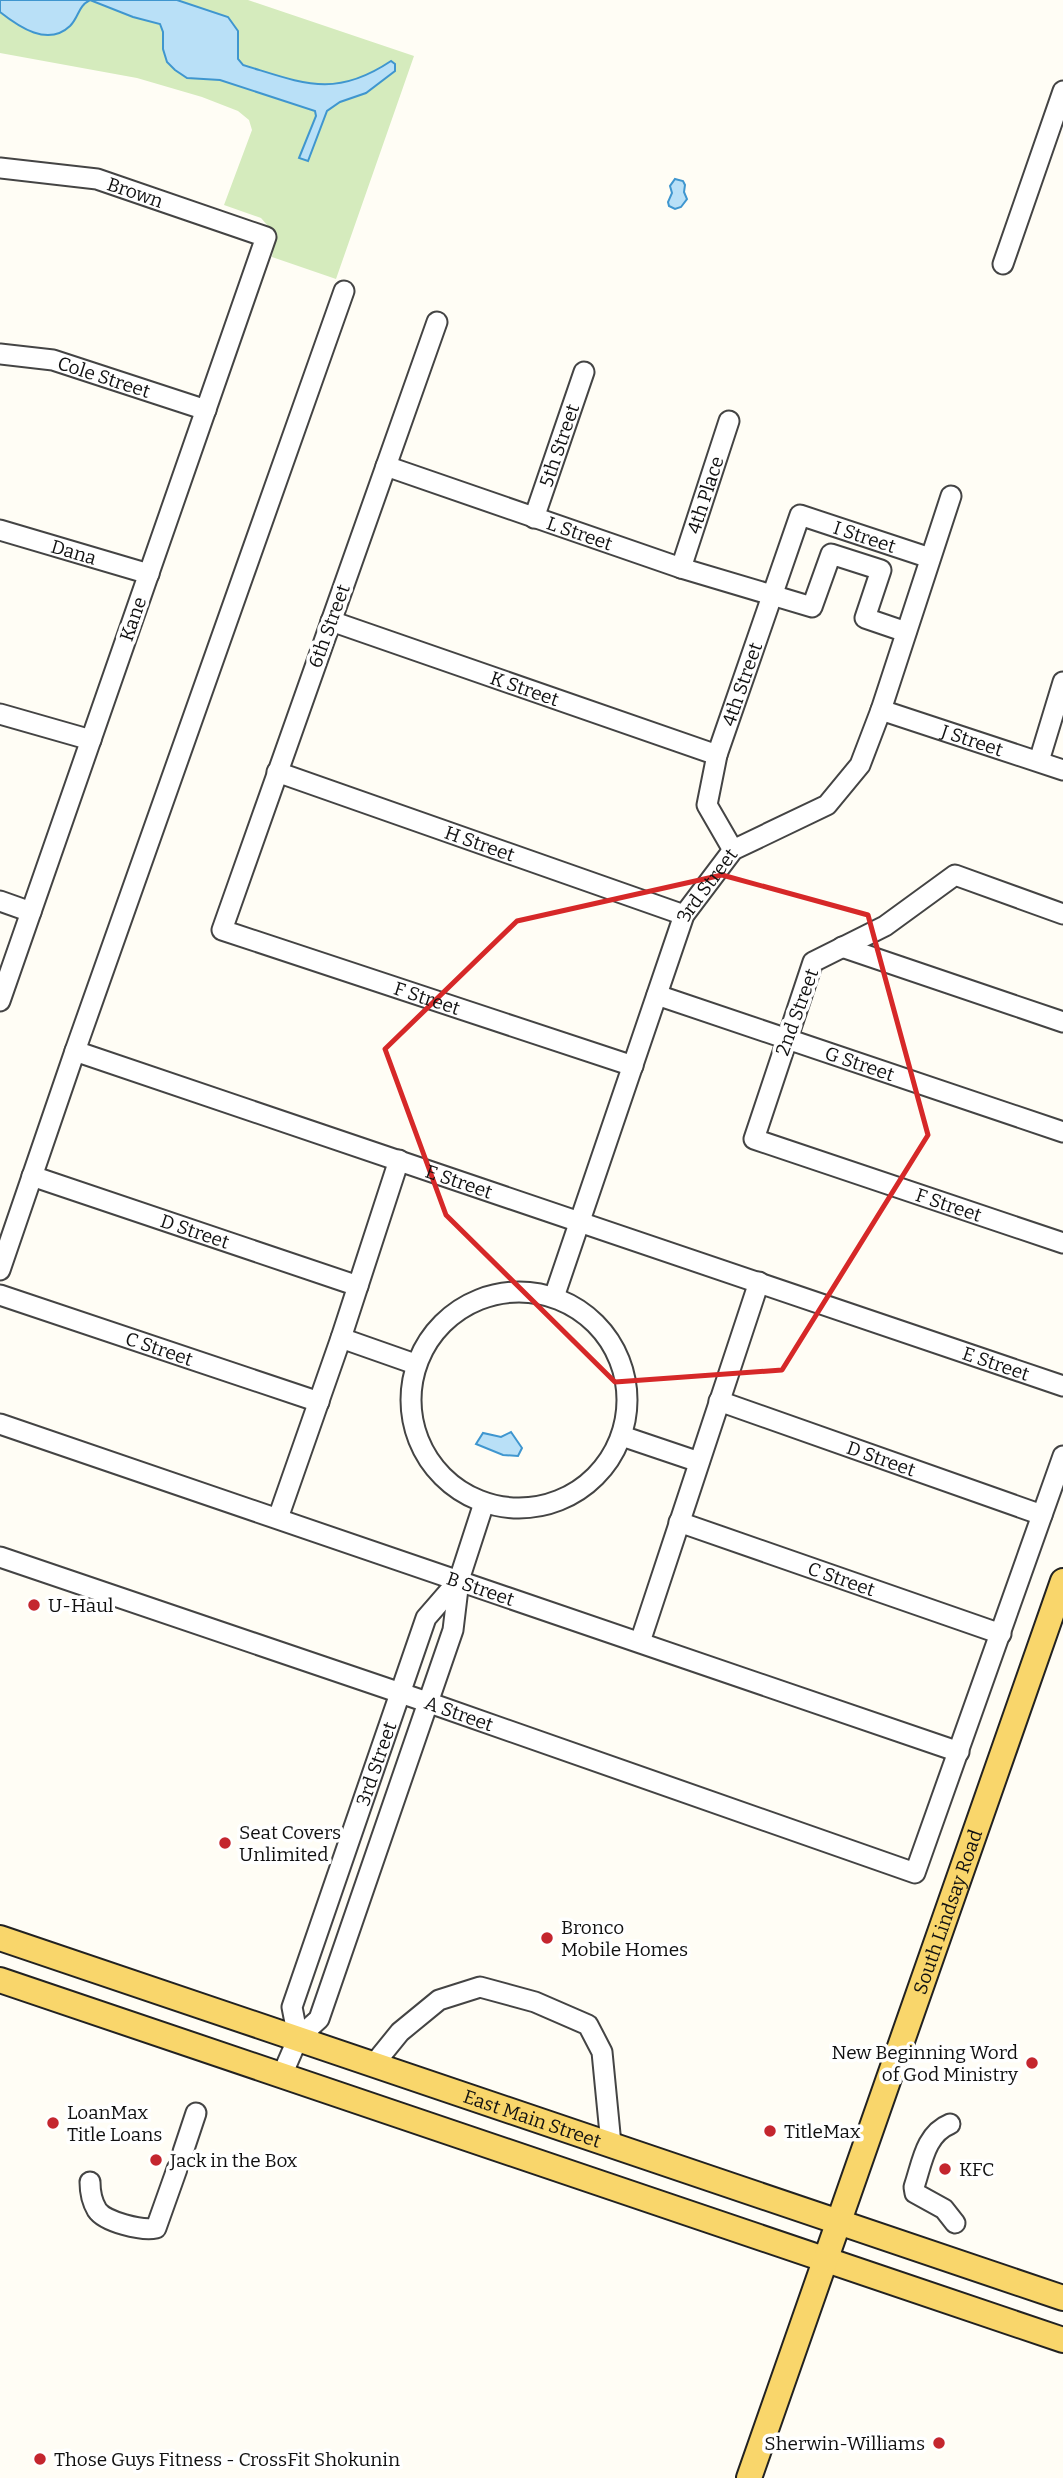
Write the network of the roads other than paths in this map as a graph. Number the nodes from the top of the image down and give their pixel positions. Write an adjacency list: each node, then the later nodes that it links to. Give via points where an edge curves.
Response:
1 (1063, 91): 4 (lane)
2 (0, 168): 3 (lane, Brown, via 97,179)
3 (266, 237): 9 (lane, Kane)
4 (1003, 264)
5 (344, 291): 41 (lane)
6 (437, 322): 11 (lane, 6th Street)
7 (0, 354): 9 (lane, Cole Street, via 53,360)
8 (584, 372): 14 (lane, 5th Street)
9 (206, 410): 18 (lane, Kane)
10 (729, 421): 17 (lane, 4th Place)
11 (386, 466): 14 (lane, L Street); 20 (lane, 6th Street)
12 (951, 496): 16 (lane, 3rd Street)
13 (800, 515): 16 (lane, I Street); 19 (lane, 4th Street)
14 (534, 518): 17 (lane, L Street)
15 (0, 530): 18 (lane, Dana)
16 (930, 558): 21 (lane, 3rd Street)
17 (681, 568): 19 (lane, L Street)
18 (149, 574): 25 (lane, Kane)
19 (773, 596): 21 (lane, L Street, via 812,607 831,554 881,570 865,618); 26 (lane, 4th Street)
20 (331, 621): 26 (lane, K Street); 29 (lane, 6th Street)
21 (906, 632): 23 (lane, 3rd Street)
22 (1063, 682): 27 (lane)
23 (881, 710): 27 (lane, J Street); 30 (lane, 3rd Street, via 860,765 827,804)
24 (0, 713): 25 (lane)
25 (91, 740): 32 (lane, Kane)
26 (717, 755): 30 (lane, 4th Street, via 707,805)
27 (1039, 761): 28 (lane, J Street)
28 (1063, 770)
29 (277, 772): 34 (lane, H Street); 35 (lane, 6th Street)
30 (733, 850): 34 (lane, 3rd Street)
31 (0, 901): 32 (lane)
32 (31, 912): 38 (lane, Kane)
33 (1063, 914): 36 (lane, 2nd Street, via 955,876 885,926)
34 (684, 915): 37 (lane, 3rd Street)
35 (222, 930): 42 (lane, F Street)
36 (842, 947): 39 (lane); 40 (lane, 2nd Street, via 813,962)
37 (657, 995): 40 (lane, G Street); 42 (lane, 3rd Street)
38 (0, 1001)
39 (1063, 1022)
40 (786, 1038): 43 (lane, G Street); 44 (lane, 2nd Street)
41 (75, 1051): 45 (lane, E Street); 46 (lane)
42 (633, 1066): 47 (lane, 3rd Street)
43 (1063, 1132)
44 (754, 1139): 48 (lane, F Street)
45 (399, 1160): 47 (lane, E Street); 51 (lane)
46 (32, 1176): 49 (lane); 51 (lane, D Street)
47 (580, 1222): 50 (lane, E Street); 53 (lane, 3rd Street)
48 (1063, 1243)
49 (0, 1270)
50 (759, 1282): 56 (lane, E Street); 57 (lane)
51 (358, 1286): 54 (lane)
52 (0, 1295): 58 (lane, C Street)
53 (554, 1297): 55 (lane, via 521,1291 487,1295 456,1310 431,1334); 60 (lane, via 585,1313 608,1338 624,1368 628,1402)
54 (341, 1338): 55 (lane); 58 (lane)
55 (415, 1364): 63 (lane, via 409,1398 414,1432 429,1463 453,1488)
56 (1063, 1386)
57 (719, 1401): 62 (lane); 64 (lane, D Street)
58 (319, 1402): 65 (lane)
59 (0, 1424): 65 (lane, B Street)
60 (622, 1436): 62 (lane); 63 (lane, via 606,1465 582,1489 552,1504 518,1509)
61 (1063, 1456): 64 (lane)
62 (699, 1462): 66 (lane)
63 (484, 1503): 68 (lane, 3rd Street)
64 (1042, 1514): 70 (lane)
65 (278, 1518): 68 (lane, B Street)
66 (680, 1522): 70 (lane, C Street); 71 (lane)
67 (0, 1558): 72 (lane, A Street)
68 (458, 1580): 71 (lane, B Street); 72 (lane, 3rd Street, via 426,1618); 73 (lane, 3rd Street, via 453,1629)
69 (1063, 1581): 85 (main road, South Lindsay Road)
70 (1001, 1634): 74 (lane)
71 (640, 1642): 74 (lane, B Street)
72 (402, 1694): 73 (lane, A Street); 77 (lane, 3rd Street, via 292,2007)
73 (428, 1702): 74 (lane, A Street, via 915,1873); 77 (lane, 3rd Street, via 319,2019)
74 (959, 1752)
75 (0, 1938): 77 (main road, East Main Street)
76 (0, 1980): 79 (main road, East Main Street)
77 (298, 2038): 78 (main road, East Main Street); 79 (lane, 3rd Street)
78 (374, 2064): 82 (main road, East Main Street); 82 (lane, via 400,2032 439,2000 480,1987 535,2002 588,2025 602,2052)
79 (282, 2075): 85 (main road, East Main Street)
80 (196, 2113): 83 (lane, via 156,2228 147,2230 98,2213)
81 (950, 2124): 84 (lane, via 932,2137 914,2187 915,2193 944,2210)
82 (611, 2144): 85 (main road, East Main Street)
83 (90, 2182)
84 (955, 2223)
85 (833, 2240): 86 (main road, East Main Street); 87 (main road, East Main Street); 88 (main road, South Lindsay Road)
86 (1063, 2298)
87 (1063, 2340)
88 (749, 2478)

